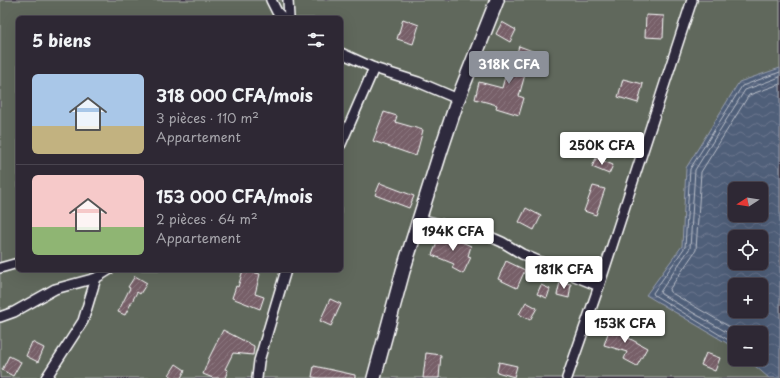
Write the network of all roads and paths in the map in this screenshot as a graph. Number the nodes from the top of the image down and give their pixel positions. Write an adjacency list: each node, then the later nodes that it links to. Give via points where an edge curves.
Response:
1 (271, 0): 5 (street)
2 (288, 0): 6 (street)
3 (497, 0): 9 (main road)
4 (692, 0): 17 (street)
5 (282, 16)
6 (290, 16)
7 (343, 54): 8 (street)
8 (374, 68): 9 (street, via 418,82); 10 (street)
9 (458, 100): 11 (main road)
10 (343, 139)
11 (419, 219): 17 (street, via 486,235); 21 (main road)
12 (16, 264): 13 (street)
13 (0, 268)
14 (106, 272): 16 (street)
15 (283, 272): 20 (street, via 259,361)
16 (96, 278): 18 (street, via 55,289); 19 (street, via 83,321)
17 (599, 286): 22 (street)
18 (0, 317)
19 (46, 378)
20 (258, 378)
21 (374, 378)
22 (567, 378)

